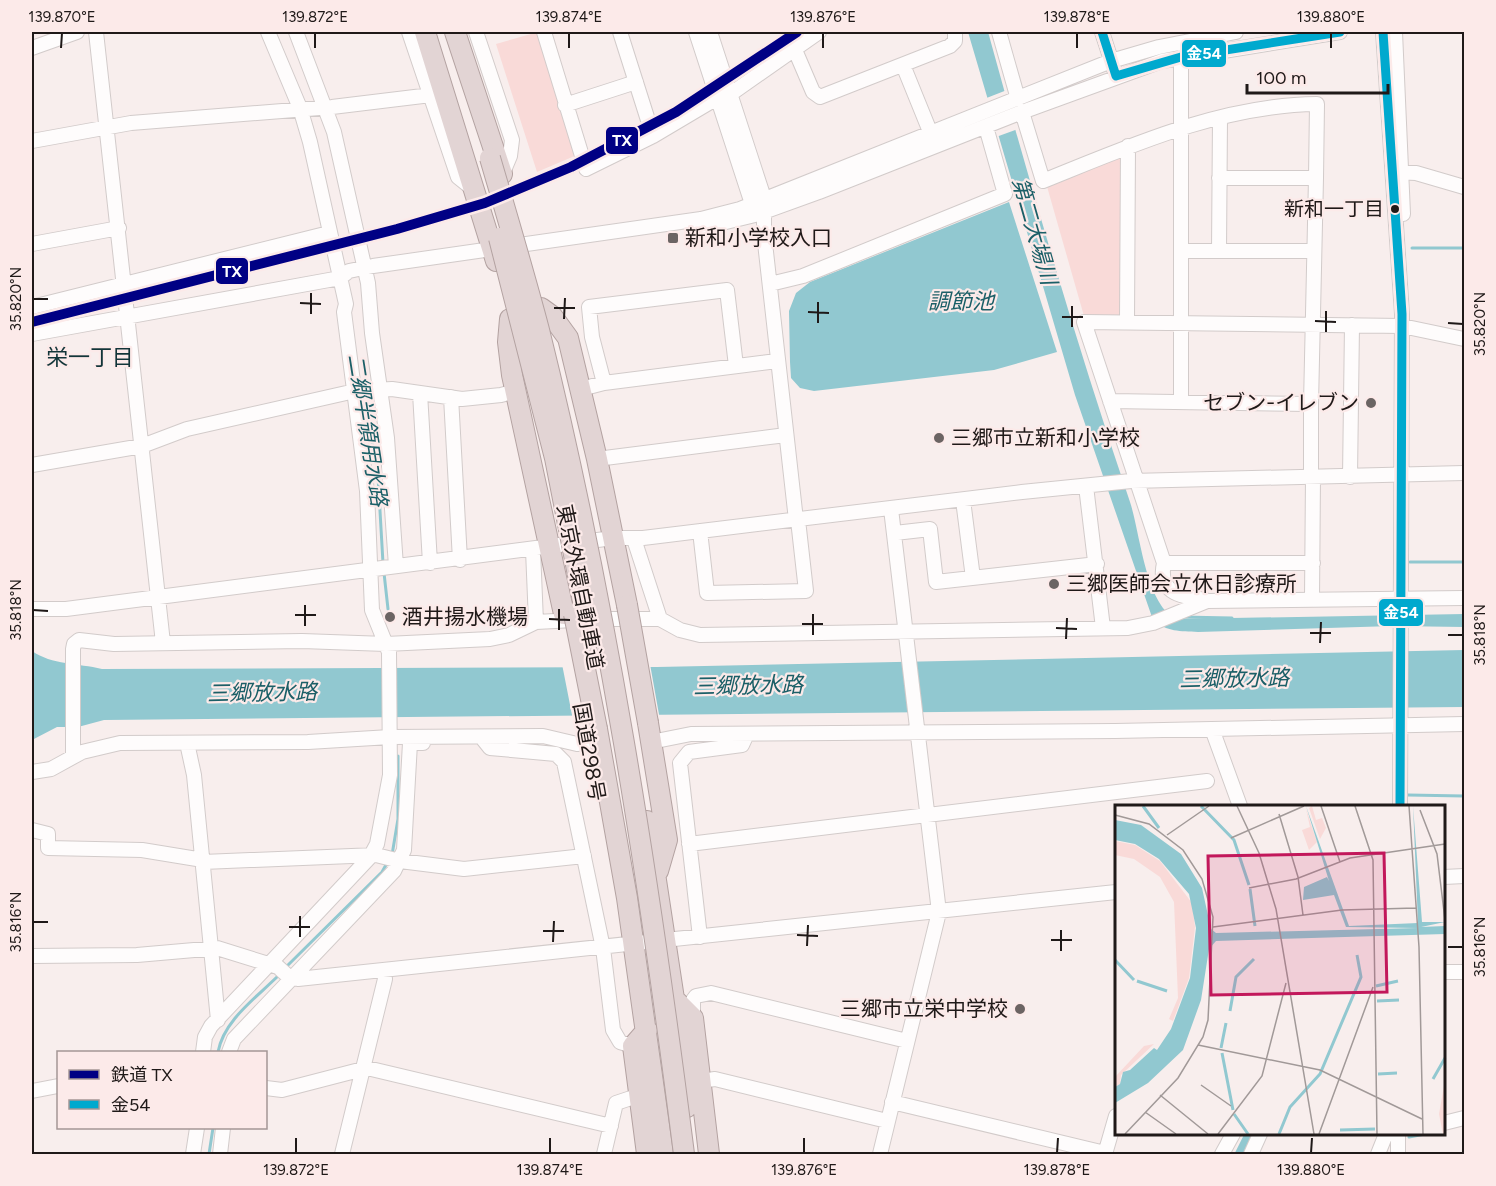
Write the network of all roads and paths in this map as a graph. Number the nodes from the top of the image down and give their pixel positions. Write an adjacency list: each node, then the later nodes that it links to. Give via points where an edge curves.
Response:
1 (77, 32): 25 (street)
2 (96, 32): 42 (street)
3 (268, 32): 38 (street)
4 (297, 32): 37 (street)
5 (409, 32): 33 (street)
6 (417, 32): 44 (highway, 国道298号, via 446,119)
7 (425, 32): 44 (highway, 国道298号)
8 (434, 32): 200 (highway, 東京外環自動車道, bridge, via 506,263 555,458 629,852)
9 (447, 32): 201 (highway, 東京外環自動車道, bridge, via 520,261 569,460 648,890)
10 (455, 32): 41 (highway)
11 (464, 32): 41 (highway, via 486,104)
12 (476, 32): 50 (street, via 512,140)
13 (544, 32): 35 (street)
14 (620, 32): 31 (street)
15 (696, 32): 34 (street)
16 (710, 32): 32 (street)
17 (819, 32): 26 (street)
18 (955, 32): 29 (street, via 955,41 950,46)
19 (999, 32): 36 (street)
20 (1102, 32): 28 (street)
21 (1236, 32): 28 (street)
22 (1340, 32): 27 (street)
23 (1383, 32): 49 (street)
24 (1395, 32): 49 (street)
25 (32, 48)
26 (795, 50): 29 (street, via 813,92 820,96); 32 (street)
27 (1181, 57): 30 (street); 43 (street)
28 (1111, 61): 30 (street); 36 (street)
29 (903, 65): 45 (street)
30 (1116, 76): 36 (street)
31 (636, 82): 35 (street); 46 (street)
32 (732, 93): 55 (street)
33 (431, 94): 37 (street); 54 (street, via 458,177)
34 (717, 98): 46 (street); 55 (street)
35 (565, 105): 46 (street, via 586,169)
36 (1018, 106): 40 (street); 48 (street, via 1043,181)
37 (322, 107): 38 (street); 64 (street, via 339,153)
38 (300, 108): 42 (street); 57 (street)
39 (1220, 118): 43 (street); 51 (street); 52 (street, via 1317,104)
40 (987, 121): 45 (street); 55 (street, via 911,158); 67 (street, via 1005,194 803,276)
41 (486, 123): 50 (highway)
42 (107, 126): 47 (street); 56 (street)
43 (1181, 128): 48 (street); 61 (street)
44 (457, 131): 54 (highway, 国道298号)
45 (931, 134): 55 (street)
46 (653, 136)
47 (32, 141)
48 (1128, 146): 72 (street)
49 (1396, 172): 53 (street, via 1416,173); 76 (street, via 1404,269)
50 (502, 175): 59 (highway)
51 (1219, 178): 52 (street); 62 (street)
52 (1316, 178): 63 (street)
53 (1464, 187)
54 (475, 189): 60 (highway, 国道298号)
55 (759, 207): 59 (street, via 703,228 536,249); 67 (street)
56 (118, 228): 58 (street); 66 (street)
57 (329, 233): 65 (street); 66 (street)
58 (32, 244)
59 (523, 245): 60 (street); 69 (highway)
60 (493, 250): 64 (street); 71 (highway, 国道298号)
61 (1181, 250): 62 (street); 73 (street)
62 (1219, 251): 63 (street)
63 (1314, 251): 74 (street)
64 (363, 268): 65 (street); 82 (street)
65 (340, 278): 70 (street); 84 (street)
66 (125, 284): 68 (street); 70 (street)
67 (770, 284): 79 (street)
68 (32, 307)
69 (541, 308): 83 (highway, via 552,316 567,338); 135 (highway)
70 (128, 316): 77 (street); 92 (street)
71 (510, 319): 85 (highway, 国道298号, via 507,342); 138 (highway, 国道298号, bridge)
72 (1127, 322): 73 (street); 88 (street, via 1084,322)
73 (1181, 323): 74 (street); 89 (street)
74 (1314, 325): 75 (street); 90 (street)
75 (1352, 325): 76 (street); 98 (street)
76 (1402, 326): 78 (street); 96 (street)
77 (32, 334)
78 (1464, 339)
79 (777, 361): 80 (street); 91 (street)
80 (736, 366): 81 (street); 81 (street, via 727,290 589,307)
81 (604, 383): 83 (street)
82 (380, 389): 84 (street); 86 (street); 114 (street, via 390,473)
83 (580, 389): 93 (highway)
84 (355, 391): 92 (street, via 187,429); 115 (street)
85 (516, 391): 87 (street, via 484,397); 108 (highway, 国道298号)
86 (420, 393): 87 (street); 110 (street)
87 (451, 397): 109 (street)
88 (1110, 401): 89 (street); 99 (street)
89 (1181, 402): 90 (street)
90 (1311, 404): 97 (street)
91 (786, 435): 93 (street); 103 (street)
92 (142, 446): 94 (street); 117 (street)
93 (597, 459): 106 (highway)
94 (32, 465)
95 (1464, 473): 96 (street)
96 (1401, 475): 98 (street); 120 (street)
97 (1312, 477): 98 (street); 99 (street); 112 (street)
98 (1350, 477)
99 (1134, 481): 100 (street); 111 (street)
100 (1086, 486): 101 (street); 113 (street)
101 (963, 500): 102 (street); 116 (street)
102 (891, 509): 103 (street); 105 (street)
103 (797, 520): 104 (street); 104 (street, via 806,591 707,593)
104 (700, 531): 107 (street)
105 (894, 533): 116 (street, via 930,529 936,582); 126 (street)
106 (613, 538): 107 (street); 108 (street); 135 (highway, bridge, via 627,605)
107 (634, 538): 123 (street)
108 (542, 548): 109 (street); 124 (street); 138 (highway, 国道298号, via 564,614)
109 (460, 560): 110 (street)
110 (430, 563): 114 (street)
111 (1164, 563): 112 (street); 121 (street, via 1167,587 1173,594)
112 (1313, 563): 119 (street)
113 (1097, 564): 116 (street); 125 (street)
114 (394, 566): 115 (street)
115 (372, 568): 117 (street); 128 (street, via 373,614)
116 (973, 578)
117 (158, 597): 122 (street, via 66,609); 127 (street)
118 (1464, 598): 120 (street)
119 (1312, 599): 120 (street); 121 (street)
120 (1400, 601): 129 (street)
121 (1200, 603): 125 (street, via 1153,623 1129,622)
122 (32, 609)
123 (660, 619): 124 (street); 126 (street, via 700,635)
124 (536, 622): 128 (street, via 498,639)
125 (1103, 628): 126 (street)
126 (907, 637): 131 (street)
127 (163, 643): 128 (street, via 309,641); 140 (street, via 79,640 74,644)
128 (387, 648): 133 (street)
129 (1399, 719): 130 (street); 132 (street); 144 (street)
130 (1464, 724)
131 (917, 727): 132 (street); 134 (street); 145 (street)
132 (1212, 729): 143 (street)
133 (390, 733): 136 (street); 139 (street, via 308,742); 149 (street, via 389,792 377,844)
134 (747, 734): 135 (street); 147 (street, via 742,745 689,752 680,763)
135 (643, 735): 157 (highway, via 666,840 656,878)
136 (462, 738): 137 (street); 151 (street, via 453,743 410,742 404,850)
137 (482, 738): 138 (street, via 543,736 577,744); 148 (street, via 490,748 556,754 564,762)
138 (592, 738): 158 (highway, 国道298号, via 606,854 613,878 627,898)
139 (187, 743): 140 (street, via 109,744); 150 (street)
140 (73, 756): 141 (street, via 51,769)
141 (32, 772)
142 (1207, 781): 145 (street)
143 (1239, 805)
144 (1400, 805)
145 (926, 815): 147 (street); 155 (street)
146 (32, 830): 150 (street, via 48,834 48,848 142,850)
147 (689, 844): 156 (street)
148 (584, 856): 151 (street, via 473,868); 160 (street)
149 (370, 857): 150 (street); 151 (street); 162 (street)
150 (203, 861): 159 (street)
151 (400, 861): 166 (street, via 386,882)
152 (1464, 876): 153 (street)
153 (1445, 877)
154 (1115, 892): 155 (street)
155 (939, 912): 156 (street); 171 (street)
156 (700, 937): 157 (street)
157 (665, 941): 158 (street); 167 (highway)
158 (634, 945): 160 (street); 170 (highway, 国道298号)
159 (211, 948): 161 (street, via 137,955); 162 (street); 169 (street)
160 (603, 948): 163 (street); 172 (street, via 615,1038)
161 (32, 956)
162 (274, 965): 166 (street); 169 (street)
163 (384, 971): 166 (street); 175 (street)
164 (1445, 972): 165 (street)
165 (1464, 972)
166 (291, 977): 174 (street, via 234,1039)
167 (674, 999): 168 (highway); 202 (highway)
168 (693, 1018): 171 (street, via 693,1000 711,993); 176 (highway)
169 (219, 1020): 173 (street, via 207,1032)
170 (647, 1030): 172 (highway); 199 (highway, 国道298号)
171 (907, 1041): 181 (street)
172 (633, 1046): 180 (highway)
173 (203, 1051)
174 (230, 1051)
175 (363, 1068): 178 (street, via 282,1090); 186 (street); 196 (street)
176 (700, 1081): 184 (street, via 715,1079); 203 (highway)
177 (57, 1086): 179 (street)
178 (267, 1088)
179 (32, 1091)
180 (640, 1095): 186 (street, via 616,1103); 198 (highway)
181 (892, 1102): 184 (street); 193 (street)
182 (1464, 1118): 185 (street)
183 (1115, 1120): 193 (street)
184 (887, 1121): 204 (street)
185 (1445, 1123)
186 (611, 1126): 197 (street)
187 (197, 1129): 194 (street)
188 (223, 1129): 195 (street)
189 (1232, 1135): 205 (street)
190 (1260, 1135): 206 (street)
191 (1386, 1135): 207 (street)
192 (1398, 1135): 208 (street)
193 (1107, 1153)
194 (193, 1155)
195 (220, 1155)
196 (342, 1155)
197 (604, 1155)
198 (647, 1155)
199 (663, 1155)
200 (672, 1155)
201 (684, 1155)
202 (693, 1155)
203 (709, 1155)
204 (880, 1155)
205 (1222, 1155)
206 (1251, 1155)
207 (1378, 1155)
208 (1398, 1155)

